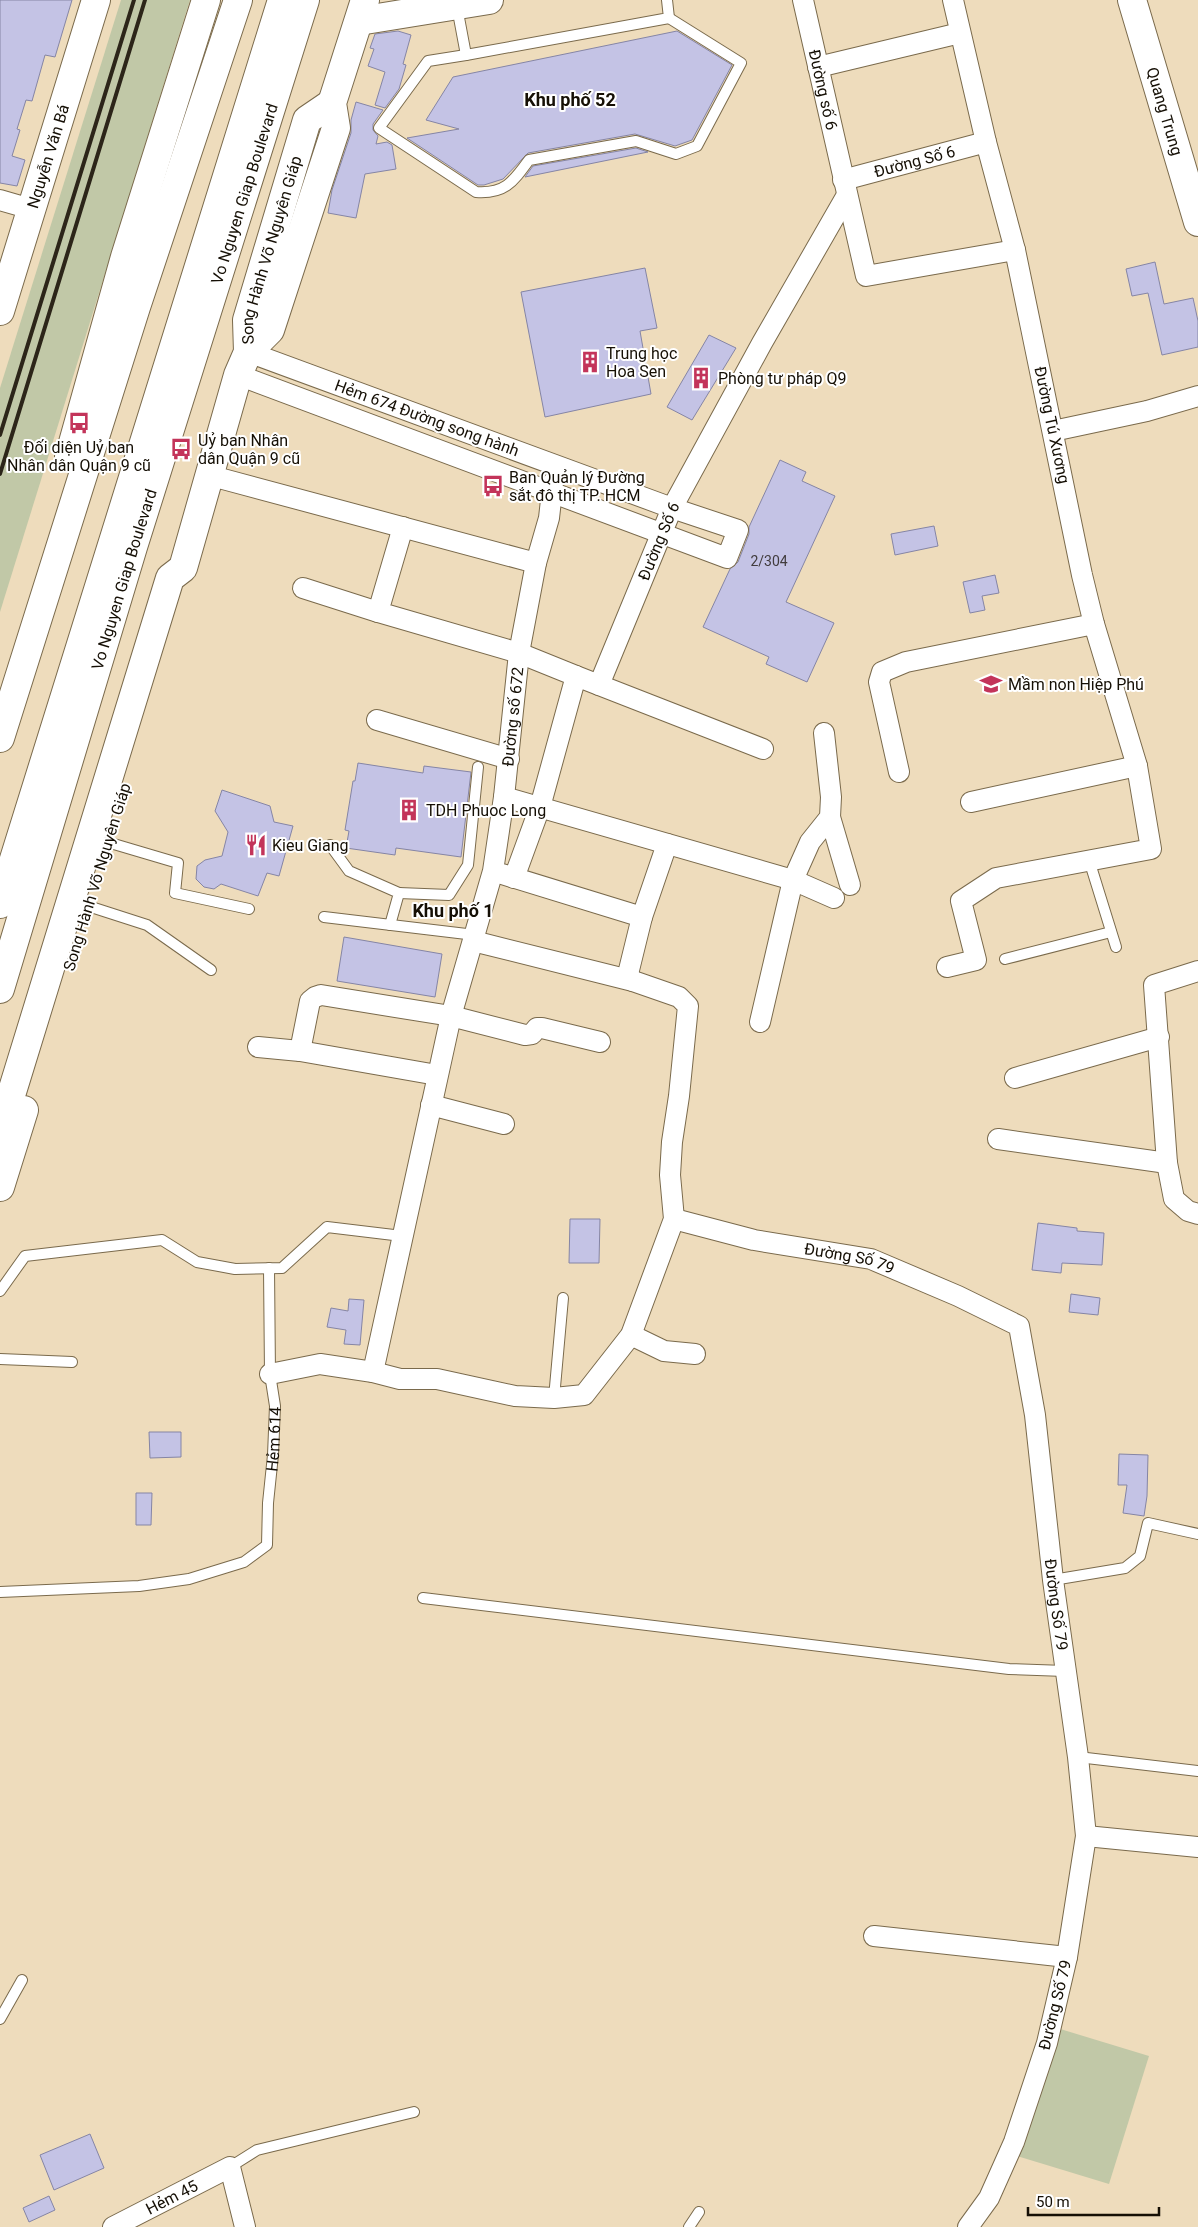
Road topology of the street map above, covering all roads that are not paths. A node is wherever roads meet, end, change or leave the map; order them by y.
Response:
1 (96, 0) edge
2 (206, 0) edge
3 (238, 0) edge
4 (282, 0) edge
5 (305, 0) edge
6 (489, 0) edge
7 (667, 0) edge
8 (803, 0) edge
9 (952, 0) edge
10 (1132, 0) edge
11 (457, 6) junction
12 (362, 10) edge
13 (669, 18) junction
14 (960, 33) junction
15 (466, 55) junction
16 (818, 67) junction
17 (986, 142) junction
18 (845, 188) junction
19 (0, 200) edge
20 (31, 210) junction
21 (1198, 222) edge
22 (1016, 250) junction
23 (125, 256) junction
24 (136, 307) junction
25 (0, 311) edge
26 (243, 363) junction
27 (1198, 396) edge
28 (103, 413) junction
29 (1053, 431) junction
30 (74, 442) junction
31 (555, 465) junction
32 (208, 475) junction
33 (551, 493) junction
34 (672, 508) junction
35 (403, 527) junction
36 (662, 532) junction
37 (536, 563) junction
38 (183, 568) junction
39 (303, 588) dead end
40 (378, 612) junction
41 (1094, 624) junction
42 (520, 652) junction
43 (576, 676) junction
44 (0, 678) edge
45 (599, 685) junction
46 (377, 720) dead end
47 (824, 733) dead end
48 (0, 738) edge
49 (763, 749) dead end
50 (509, 759) junction
51 (1137, 766) junction
52 (478, 767) dead end
53 (899, 772) dead end
54 (504, 797) junction
55 (970, 802) dead end
56 (540, 807) junction
57 (830, 818) junction
58 (107, 842) junction
59 (667, 844) junction
60 (330, 845) dead end
61 (1089, 860) junction
62 (492, 871) junction
63 (514, 878) junction
64 (793, 880) junction
65 (850, 885) dead end
66 (399, 893) junction
67 (834, 898) dead end
68 (0, 904) edge
69 (88, 906) junction
70 (249, 909) dead end
71 (324, 917) dead end
72 (642, 917) junction
73 (390, 925) junction
74 (1111, 932) junction
75 (474, 938) junction
76 (1116, 947) dead end
77 (1005, 959) dead end
78 (946, 967) dead end
79 (211, 970) dead end
80 (1198, 971) edge
81 (633, 981) junction
82 (0, 989) edge
83 (451, 1016) junction
84 (760, 1022) dead end
85 (1159, 1037) junction
86 (600, 1042) dead end
87 (258, 1047) dead end
88 (300, 1051) junction
89 (437, 1075) junction
90 (1015, 1078) dead end
91 (431, 1105) junction
92 (504, 1124) dead end
93 (0, 1131) edge
94 (998, 1139) dead end
95 (1167, 1163) junction
96 (0, 1187) edge
97 (1198, 1214) edge
98 (674, 1219) junction
99 (402, 1236) junction
100 (269, 1268) junction
101 (0, 1290) edge
102 (563, 1298) dead end
103 (631, 1335) junction
104 (695, 1354) dead end
105 (0, 1359) edge
106 (72, 1362) dead end
107 (373, 1372) junction
108 (270, 1374) junction
109 (554, 1398) junction
110 (1198, 1534) edge
111 (1053, 1580) junction
112 (0, 1592) edge
113 (423, 1598) dead end
114 (1065, 1671) junction
115 (1078, 1757) junction
116 (1198, 1771) edge
117 (1086, 1836) junction
118 (1198, 1847) edge
119 (874, 1936) dead end
120 (1067, 1957) junction
121 (22, 1980) dead end
122 (0, 2019) edge
123 (414, 2112) dead end
124 (230, 2168) junction
125 (699, 2212) dead end
126 (113, 2227) edge
127 (245, 2227) edge
128 (689, 2227) edge
129 (968, 2227) edge

1 - 20 main road, Nguyễn Văn Bá
2 - 23 main road
3 - 24 main road
4 - 68 main road, Vo Nguyen Giap Boulevard
5 - 82 main road, Vo Nguyen Giap Boulevard
6 - 11 main road
7 - 13 lane
8 - 16 street, Đường số 6
9 - 14 street, Đường Tú Xương
10 - 21 main road, Quang Trung
11 - 12 main road
11 - 15 lane
12 - 26 main road, Song Hành Võ Nguyên Giáp
13 - 15 lane
13 - 15 lane
14 - 16 street
14 - 17 street, Đường Tú Xương
16 - 18 street, Đường số 6
17 - 18 street, Đường Số 6
17 - 22 street, Đường Tú Xương
18 - 22 street, Đường số 6
18 - 34 street, Đường Số 6
19 - 20 street
20 - 25 main road, Nguyễn Văn Bá
22 - 29 street, Đường Tú Xương
23 - 24 main road
23 - 30 main road
24 - 28 main road
26 - 31 street, Hẻm 674 Đường song hành
26 - 32 main road, Song Hành Võ Nguyên Giáp
26 - 33 street, Hẻm 674 Đường song hành
27 - 29 street
28 - 30 main road
28 - 48 main road
29 - 41 street, Đường Tú Xương
30 - 44 main road
31 - 33 street, Đường số 672
31 - 34 street, Hẻm 674 Đường song hành
32 - 35 street
32 - 38 main road, Song Hành Võ Nguyên Giáp
33 - 36 street, Hẻm 674 Đường song hành
33 - 37 street, Đường số 672
34 - 36 street, Đường Số 6
34 - 36 street, Hẻm 674 Đường song hành
35 - 37 street
35 - 40 street
36 - 45 street, Đường Số 6
37 - 42 street, Đường số 672
38 - 58 main road, Song Hành Võ Nguyên Giáp
38 - 93 main road, Song Hành Võ Nguyên Giáp
39 - 40 street
40 - 42 street
41 - 51 street, Đường Tú Xương
41 - 53 street
42 - 43 street
42 - 50 street, Đường số 672
43 - 45 street
43 - 56 street
45 - 49 street
46 - 50 street
47 - 57 street
50 - 54 street, Đường số 672
51 - 55 street
51 - 61 street, Đường Tú Xương
52 - 66 lane
54 - 56 street
54 - 62 street, Đường số 672
56 - 59 street
56 - 63 street
57 - 64 street
57 - 65 street
58 - 69 main road, Song Hành Võ Nguyên Giáp
58 - 70 lane
59 - 64 street
59 - 72 street
60 - 66 lane
61 - 74 lane
61 - 78 street
62 - 63 street
62 - 75 street, Đường số 672
63 - 72 street
64 - 67 street
64 - 84 street
66 - 73 lane
69 - 79 lane
69 - 96 main road, Song Hành Võ Nguyên Giáp
71 - 73 lane
72 - 81 street
73 - 75 lane
74 - 76 lane
74 - 77 lane
75 - 81 street
75 - 83 street, Đường số 672
80 - 85 street
81 - 98 street
83 - 86 street
83 - 88 street
83 - 89 street, Đường số 672
85 - 90 street
85 - 95 street
87 - 88 street
88 - 89 street
89 - 91 street, Đường số 672
91 - 92 street
91 - 99 street, Đường số 672
94 - 95 street
95 - 97 street
98 - 103 street
98 - 111 street, Đường Số 79
99 - 100 lane
99 - 107 street, Đường số 672
100 - 101 lane
100 - 108 lane
102 - 109 lane
103 - 104 street
103 - 109 street
105 - 106 lane
107 - 108 street
107 - 109 street
108 - 112 lane, Hẻm 614
110 - 111 lane
111 - 114 street, Đường Số 79
113 - 114 lane
114 - 115 street, Đường Số 79
115 - 116 lane
115 - 117 street, Đường Số 79
117 - 118 street
117 - 120 street, Đường Số 79
119 - 120 street
120 - 129 street, Đường Số 79
121 - 122 lane
123 - 124 lane
124 - 126 street, Hẻm 45
124 - 127 street
125 - 128 lane

